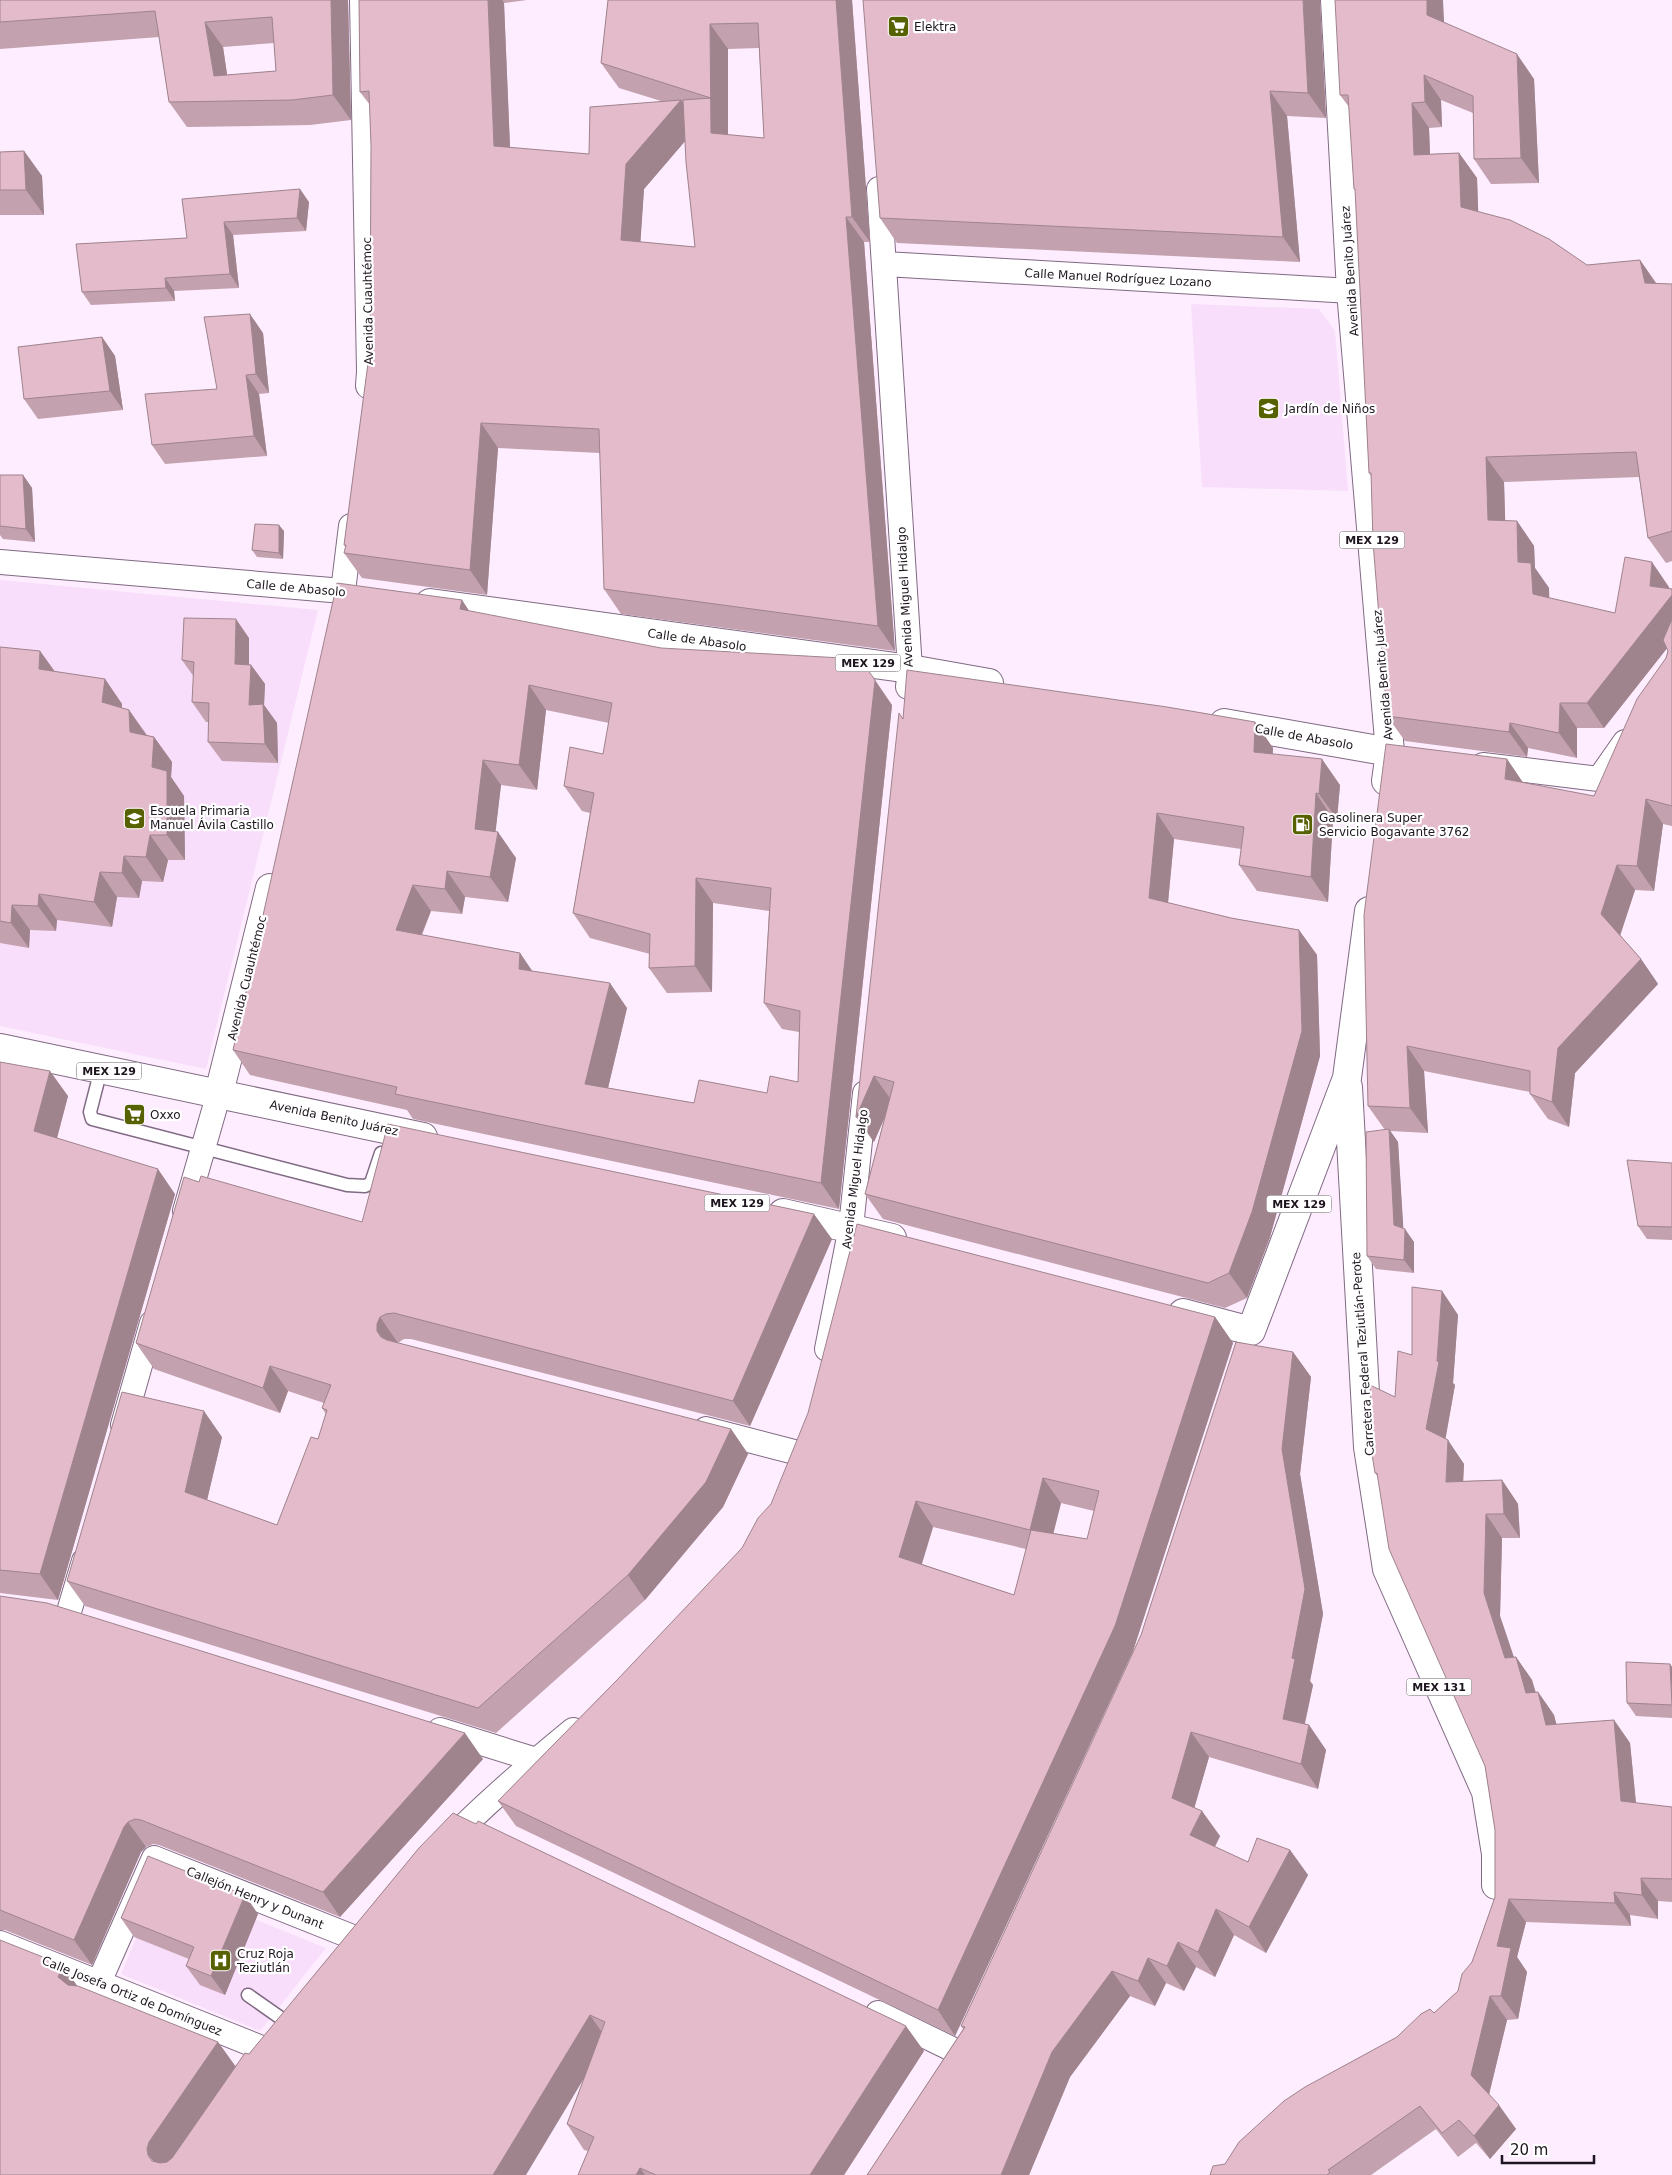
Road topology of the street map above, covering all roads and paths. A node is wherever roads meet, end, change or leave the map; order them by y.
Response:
1 (362, 0) edge
2 (1335, 0) edge
3 (877, 166) edge
4 (885, 264) junction
5 (1351, 291) junction
6 (365, 410) edge
7 (354, 505) edge
8 (0, 562) edge
9 (402, 599) edge
10 (910, 669) junction
11 (1018, 688) edge
12 (906, 708) edge
13 (1204, 720) edge
14 (1638, 723) edge
15 (1401, 754) junction
16 (1458, 762) edge
17 (1384, 801) edge
18 (276, 861) edge
19 (1372, 890) edge
20 (0, 1048) edge
21 (101, 1069) junction
22 (868, 1070) edge
23 (1347, 1078) junction
24 (219, 1093) junction
25 (389, 1130) junction
26 (447, 1142) edge
27 (202, 1149) junction
28 (755, 1207) edge
29 (851, 1227) junction
30 (178, 1235) edge
31 (918, 1244) edge
32 (159, 1301) edge
33 (1156, 1306) edge
34 (823, 1369) edge
35 (683, 1423) edge
36 (118, 1444) edge
37 (804, 1454) edge
38 (90, 1539) edge
39 (68, 1616) edge
40 (590, 1717) edge
41 (422, 1724) edge
42 (536, 1760) junction
43 (430, 1861) edge
44 (1496, 1911) edge
45 (353, 1941) edge
46 (0, 1943) edge
47 (0, 1961) edge
48 (101, 1992) junction
49 (248, 1995) dead end
50 (855, 2002) edge
51 (291, 2014) joint
52 (962, 2053) edge

1 - 6 street, Avenida Cuauhtémoc
2 - 5 main road, Avenida Benito Juárez / MEX 129
3 - 4 street, Avenida Miguel Hidalgo
4 - 5 street, Calle Manuel Rodríguez Lozano
4 - 10 street, Avenida Miguel Hidalgo
5 - 15 main road, Avenida Benito Juárez / MEX 129
7 - 8 street, Calle de Abasolo
9 - 10 main road, Calle de Abasolo / MEX 129
10 - 11 main road, Calle de Abasolo / MEX 129
10 - 12 street, Avenida Miguel Hidalgo
13 - 15 main road, Calle de Abasolo
14 - 16 street
15 - 17 main road, Avenida Benito Juárez / MEX 129
18 - 24 main road, Avenida Cuauhtémoc
19 - 23 main road, MEX 129
20 - 21 main road, Avenida Benito Juárez / MEX 129
21 - 24 main road, Avenida Benito Juárez / MEX 129
21 - 27 lane
22 - 29 street, Avenida Miguel Hidalgo
23 - 33 main road, MEX 129
23 - 44 main road, Carretera Federal Teziutlán-Perote / MEX 131
24 - 25 main road, Avenida Benito Juárez / MEX 129
24 - 27 street, Avenida Cuauhtémoc
25 - 26 main road, Avenida Benito Juárez / MEX 129
25 - 27 lane
27 - 30 street, Avenida Cuauhtémoc
28 - 29 main road, MEX 129
29 - 31 main road, MEX 129
29 - 34 street, Avenida Miguel Hidalgo
32 - 36 street
35 - 37 street
38 - 39 street
40 - 42 street
41 - 42 street
42 - 43 street
45 - 48 street, Callejón Henry y Dunant
46 - 48 street, Calle Josefa Ortiz de Domínguez
47 - 48 street, Calle Josefa Ortiz de Domínguez
48 - 51 street, Calle Josefa Ortiz de Domínguez
49 - 51 lane
50 - 52 street

